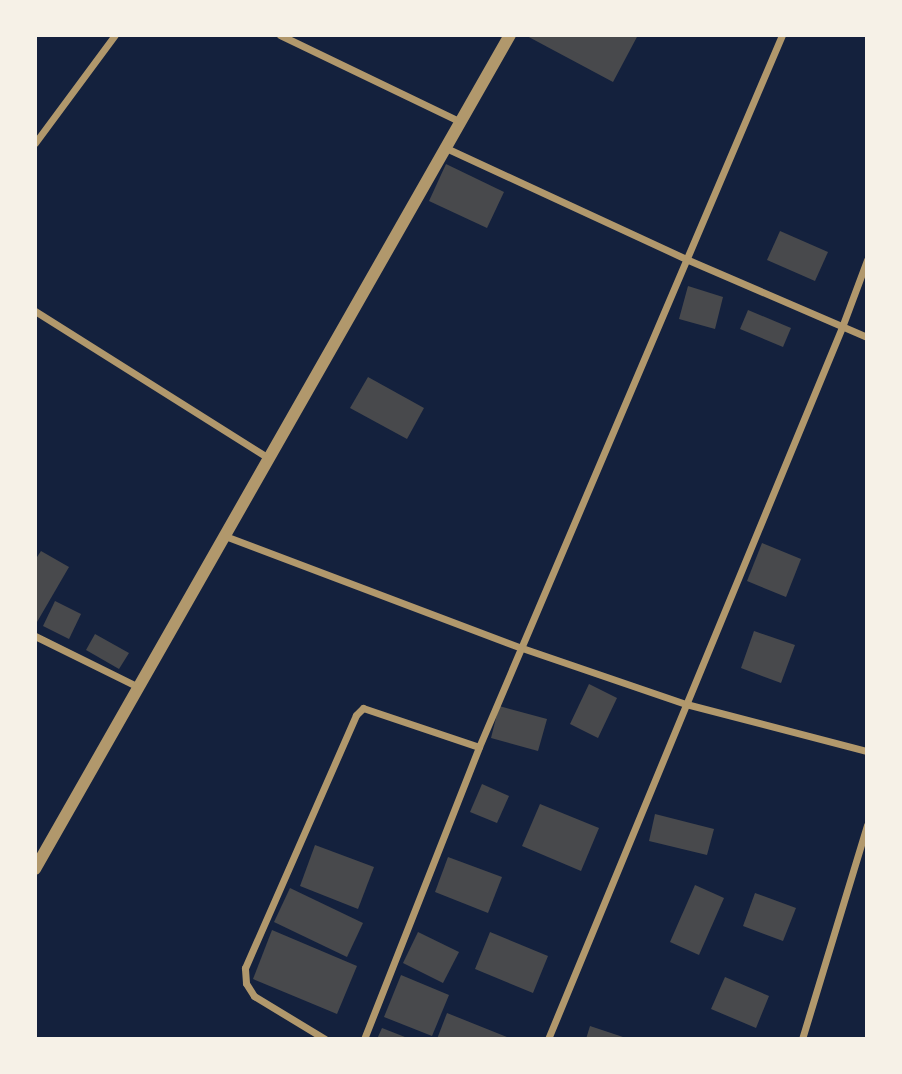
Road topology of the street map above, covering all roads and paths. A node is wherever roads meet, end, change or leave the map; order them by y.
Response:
1 (115, 35) edge
2 (280, 35) edge
3 (510, 35) edge
4 (782, 35) edge
5 (462, 122) junction
6 (35, 143) edge
7 (446, 148) junction
8 (685, 259) junction
9 (867, 260) edge
10 (35, 311) edge
11 (842, 327) junction
12 (867, 337) edge
13 (267, 457) junction
14 (225, 536) junction
15 (35, 636) edge
16 (522, 648) junction
17 (138, 687) junction
18 (686, 704) junction
19 (479, 747) junction
20 (867, 751) edge
21 (867, 825) edge
22 (35, 869) edge
23 (325, 1039) edge
24 (364, 1039) edge
25 (548, 1039) edge
26 (802, 1039) edge

1 - 6 street
2 - 5 street
3 - 5 street
4 - 8 street
5 - 7 street
7 - 8 street
7 - 13 street
8 - 11 street
8 - 16 street
9 - 11 street
10 - 13 street
11 - 12 street
11 - 18 street
13 - 14 street
14 - 16 street
14 - 17 street
15 - 17 street
16 - 18 street
16 - 19 street
17 - 22 street
18 - 20 street
18 - 25 street
19 - 23 street
19 - 24 street
21 - 26 street

